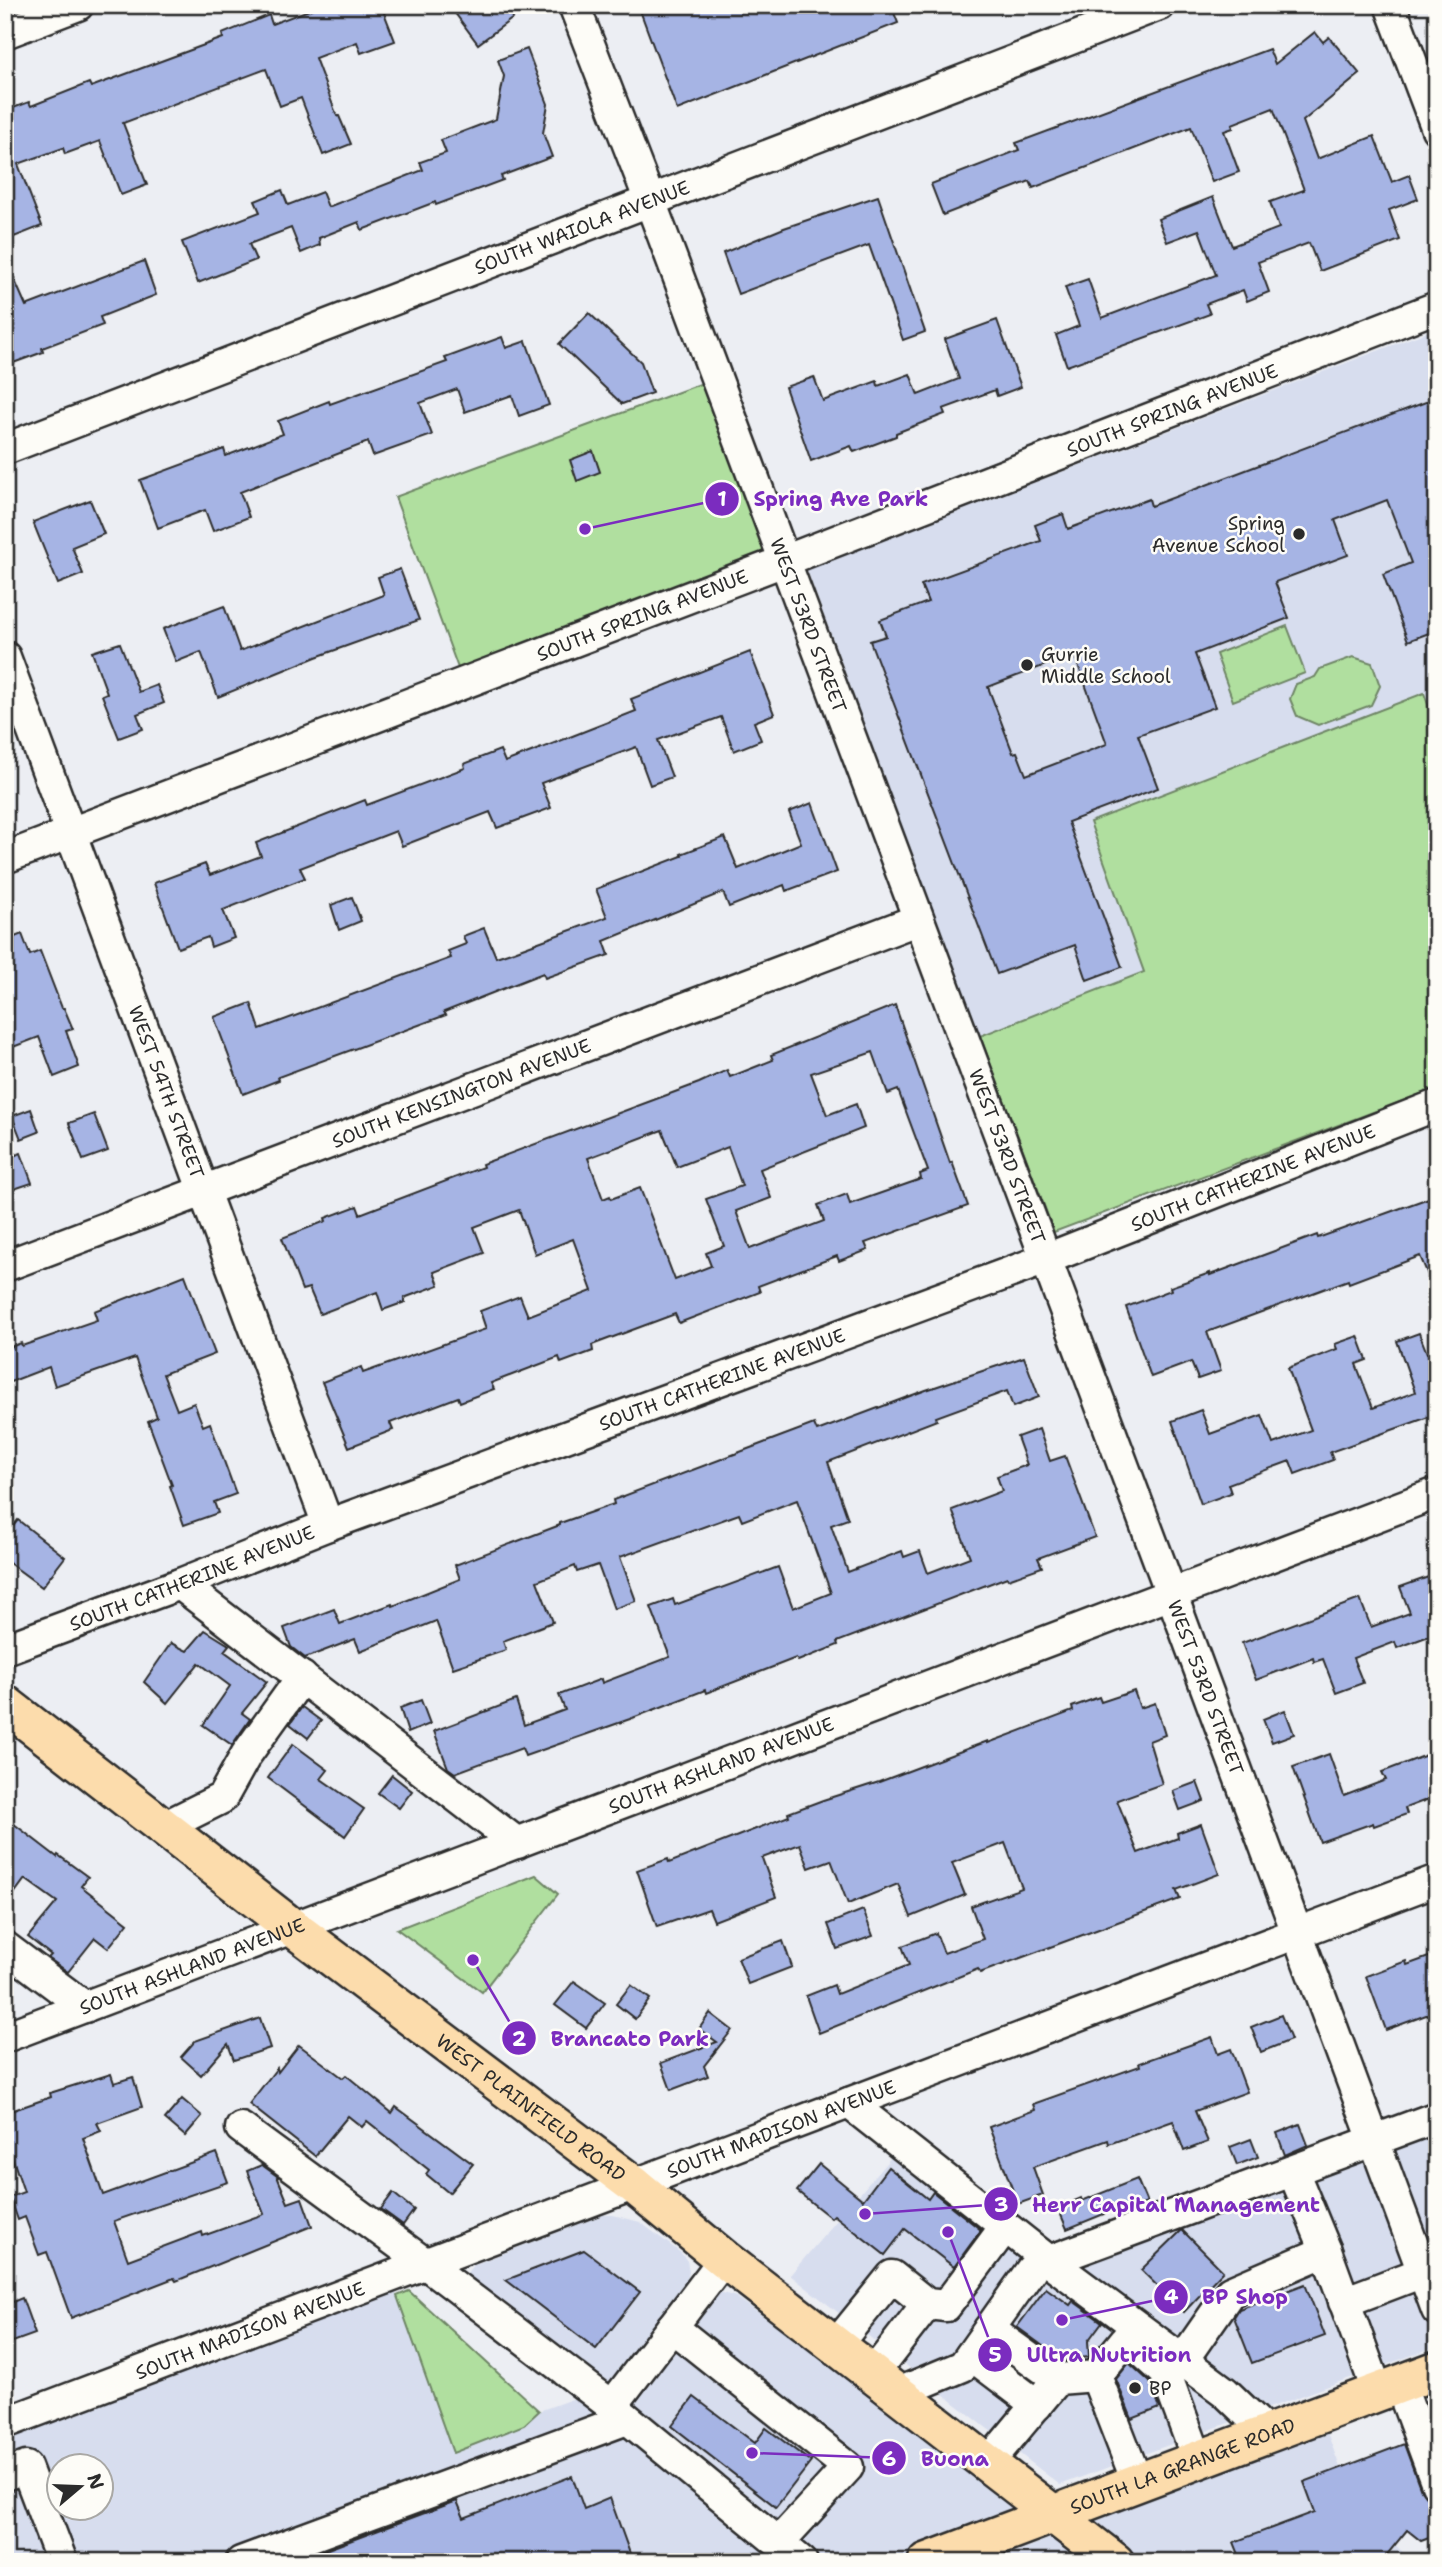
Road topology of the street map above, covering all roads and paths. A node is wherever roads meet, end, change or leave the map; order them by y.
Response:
1 (78, 5) edge
2 (574, 5) edge
3 (1159, 5) edge
4 (1390, 5) edge
5 (5, 33) edge
6 (1437, 129) edge
7 (650, 201) junction
8 (1437, 307) edge
9 (5, 449) edge
10 (784, 561) junction
11 (5, 657) edge
12 (70, 832) junction
13 (5, 858) edge
14 (917, 920) junction
15 (1437, 1105) edge
16 (205, 1189) junction
17 (1046, 1259) junction
18 (5, 1266) edge
19 (1437, 1493) edge
20 (328, 1525) junction
21 (180, 1584) junction
22 (1171, 1593) junction
23 (5, 1649) edge
24 (302, 1677) junction
25 (5, 1704) edge
26 (164, 1827) junction
27 (517, 1843) junction
28 (1437, 1880) edge
29 (293, 1928) junction
30 (1296, 1934) junction
31 (5, 1947) edge
32 (85, 2007) junction
33 (5, 2037) edge
34 (849, 2103) junction
35 (1437, 2117) edge
36 (241, 2128) dead end
37 (1374, 2141) junction
38 (1293, 2171) junction
39 (634, 2185) junction
40 (1006, 2227) junction
41 (1326, 2251) junction
42 (724, 2259) junction
43 (426, 2264) junction
44 (1040, 2265) junction
45 (1423, 2272) junction
46 (1344, 2302) junction
47 (927, 2304) junction
48 (1437, 2310) edge
49 (672, 2327) junction
50 (989, 2329) junction
51 (836, 2345) junction
52 (971, 2355) junction
53 (1182, 2361) junction
54 (1437, 2370) edge
55 (1096, 2376) junction
56 (1059, 2379) junction
57 (885, 2383) junction
58 (1389, 2388) junction
59 (1037, 2405) junction
60 (620, 2413) junction
61 (5, 2423) edge
62 (1269, 2434) junction
63 (1198, 2461) junction
64 (988, 2463) junction
65 (5, 2475) edge
66 (1139, 2484) junction
67 (1437, 2484) edge
68 (1053, 2514) junction
69 (289, 2554) edge
70 (788, 2555) edge
71 (62, 2562) edge
72 (241, 2562) edge
73 (927, 2562) edge
74 (1115, 2562) edge

1 - 5 street
2 - 7 street, WEST 53RD STREET
3 - 7 street, SOUTH WAIOLA AVENUE
4 - 6 street
7 - 9 street, SOUTH WAIOLA AVENUE
7 - 10 street, WEST 53RD STREET
8 - 10 street, SOUTH SPRING AVENUE
10 - 12 street, SOUTH SPRING AVENUE
10 - 14 street, WEST 53RD STREET
11 - 12 street, WEST 54TH STREET
12 - 13 street, SOUTH SPRING AVENUE
12 - 16 street, WEST 54TH STREET
14 - 16 street, SOUTH KENSINGTON AVENUE
14 - 17 street, WEST 53RD STREET
15 - 17 street, SOUTH CATHERINE AVENUE
16 - 18 street, SOUTH KENSINGTON AVENUE
16 - 20 street, WEST 54TH STREET
17 - 20 street, SOUTH CATHERINE AVENUE
17 - 22 street, WEST 53RD STREET
19 - 22 street, SOUTH ASHLAND AVENUE
20 - 21 street, SOUTH CATHERINE AVENUE
21 - 23 street, SOUTH CATHERINE AVENUE
21 - 24 street
22 - 27 street, SOUTH ASHLAND AVENUE
22 - 30 street, WEST 53RD STREET
24 - 26 street
24 - 27 street
25 - 26 main road, WEST PLAINFIELD ROAD
26 - 29 main road, WEST PLAINFIELD ROAD
27 - 29 street, SOUTH ASHLAND AVENUE
28 - 30 street, SOUTH MADISON AVENUE
29 - 32 street, SOUTH ASHLAND AVENUE
29 - 39 main road, WEST PLAINFIELD ROAD
30 - 34 street, SOUTH MADISON AVENUE
30 - 37 street, WEST 53RD STREET
31 - 32 street
32 - 33 street, SOUTH ASHLAND AVENUE
34 - 39 street, SOUTH MADISON AVENUE
34 - 40 street
35 - 37 street
36 - 43 street
37 - 38 street
37 - 45 street, WEST 53RD STREET
38 - 41 street
38 - 44 street
39 - 42 main road, WEST PLAINFIELD ROAD
39 - 43 street, SOUTH MADISON AVENUE
40 - 44 street
40 - 47 street
41 - 46 street
41 - 53 street
42 - 49 street
42 - 51 main road, WEST PLAINFIELD ROAD
43 - 60 street
43 - 61 street, SOUTH MADISON AVENUE
44 - 50 street
44 - 53 street
45 - 46 street
45 - 48 street, WEST 53RD STREET
46 - 58 street
47 - 51 street
47 - 57 street
49 - 60 street
49 - 70 street
50 - 52 street
50 - 56 street
51 - 57 main road, WEST PLAINFIELD ROAD
52 - 57 street
52 - 59 street
53 - 62 street
54 - 58 main road, SOUTH LA GRANGE ROAD
55 - 56 street
55 - 63 street
55 - 66 street
56 - 59 street
57 - 64 main road, WEST PLAINFIELD ROAD
58 - 62 main road, SOUTH LA GRANGE ROAD
58 - 67 street
59 - 64 street
60 - 69 street
60 - 70 street
62 - 63 main road, SOUTH LA GRANGE ROAD
63 - 66 main road, SOUTH LA GRANGE ROAD
64 - 68 main road, WEST PLAINFIELD ROAD
65 - 71 street
66 - 68 main road, SOUTH LA GRANGE ROAD
68 - 73 main road, SOUTH LA GRANGE ROAD
68 - 74 main road, WEST PLAINFIELD ROAD
69 - 72 street

